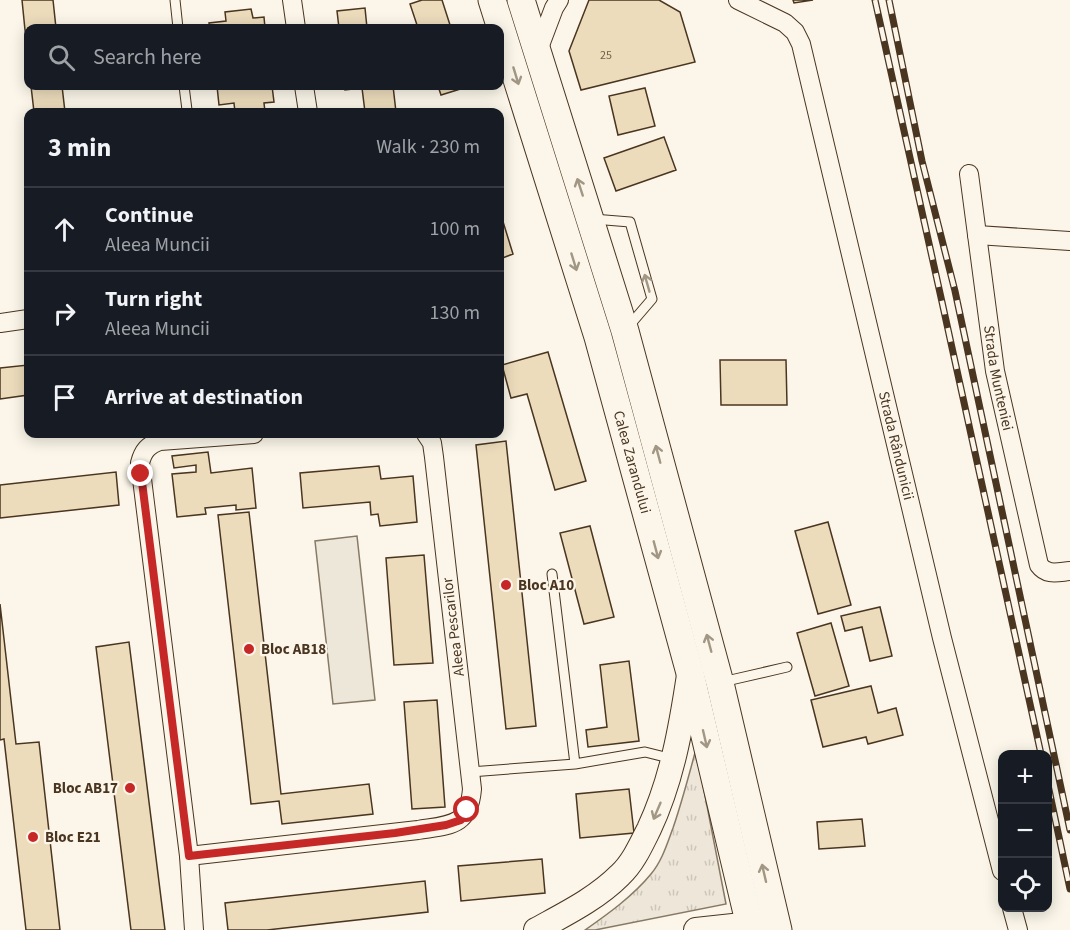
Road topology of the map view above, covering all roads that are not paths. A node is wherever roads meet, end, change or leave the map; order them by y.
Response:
1 (175, 0) edge
2 (292, 0) edge
3 (492, 0) edge
4 (520, 0) edge
5 (559, 0) edge
6 (738, 0) edge
7 (178, 24) edge
8 (295, 24) edge
9 (500, 24) edge
10 (504, 38) edge
11 (537, 53) junction
12 (184, 90) edge
13 (305, 90) edge
14 (187, 108) edge
15 (307, 108) edge
16 (969, 174) dead end
17 (590, 218) junction
18 (977, 235) junction
19 (1070, 241) edge
20 (24, 320) edge
21 (0, 323) edge
22 (625, 331) junction
23 (200, 438) edge
24 (429, 438) edge
25 (1070, 571) edge
26 (552, 574) dead end
27 (787, 667) dead end
28 (690, 673) junction
29 (720, 683) junction
30 (674, 759) junction
31 (575, 764) junction
32 (470, 772) junction
33 (189, 856) junction
34 (999, 858) edge
35 (1013, 912) edge
36 (777, 925) edge
37 (750, 927) edge
38 (194, 930) edge
39 (536, 930) edge
40 (696, 930) edge
41 (1018, 930) edge

1 - 7 lane
2 - 8 street
3 -> 9 main road, Calea Zarandului
4 - 11 main road, Calea Zarandului
5 - 11 street
6 - 34 street, Strada Rândunicii
10 -> 28 main road, Calea Zarandului
17 -> 11 main road, Calea Zarandului
12 - 14 lane
13 - 15 street
16 - 18 street, Strada Munteniei
17 - 22 main road, Calea Zarandului
22 -> 17 lane
18 - 19 street
18 - 25 street, Strada Munteniei
20 - 21 street
29 -> 22 main road, Calea Zarandului
23 - 33 street
24 - 32 street, Aleea Pescarilor
26 - 31 lane
27 - 29 lane
28 - 30 street
28 -> 37 main road, Calea Zarandului
36 -> 29 main road, Calea Zarandului
30 - 31 lane
30 -> 39 street
31 - 32 lane
32 - 33 street, Aleea Pescarilor
33 - 38 street
35 - 41 street
36 - 37 street
37 - 40 street

